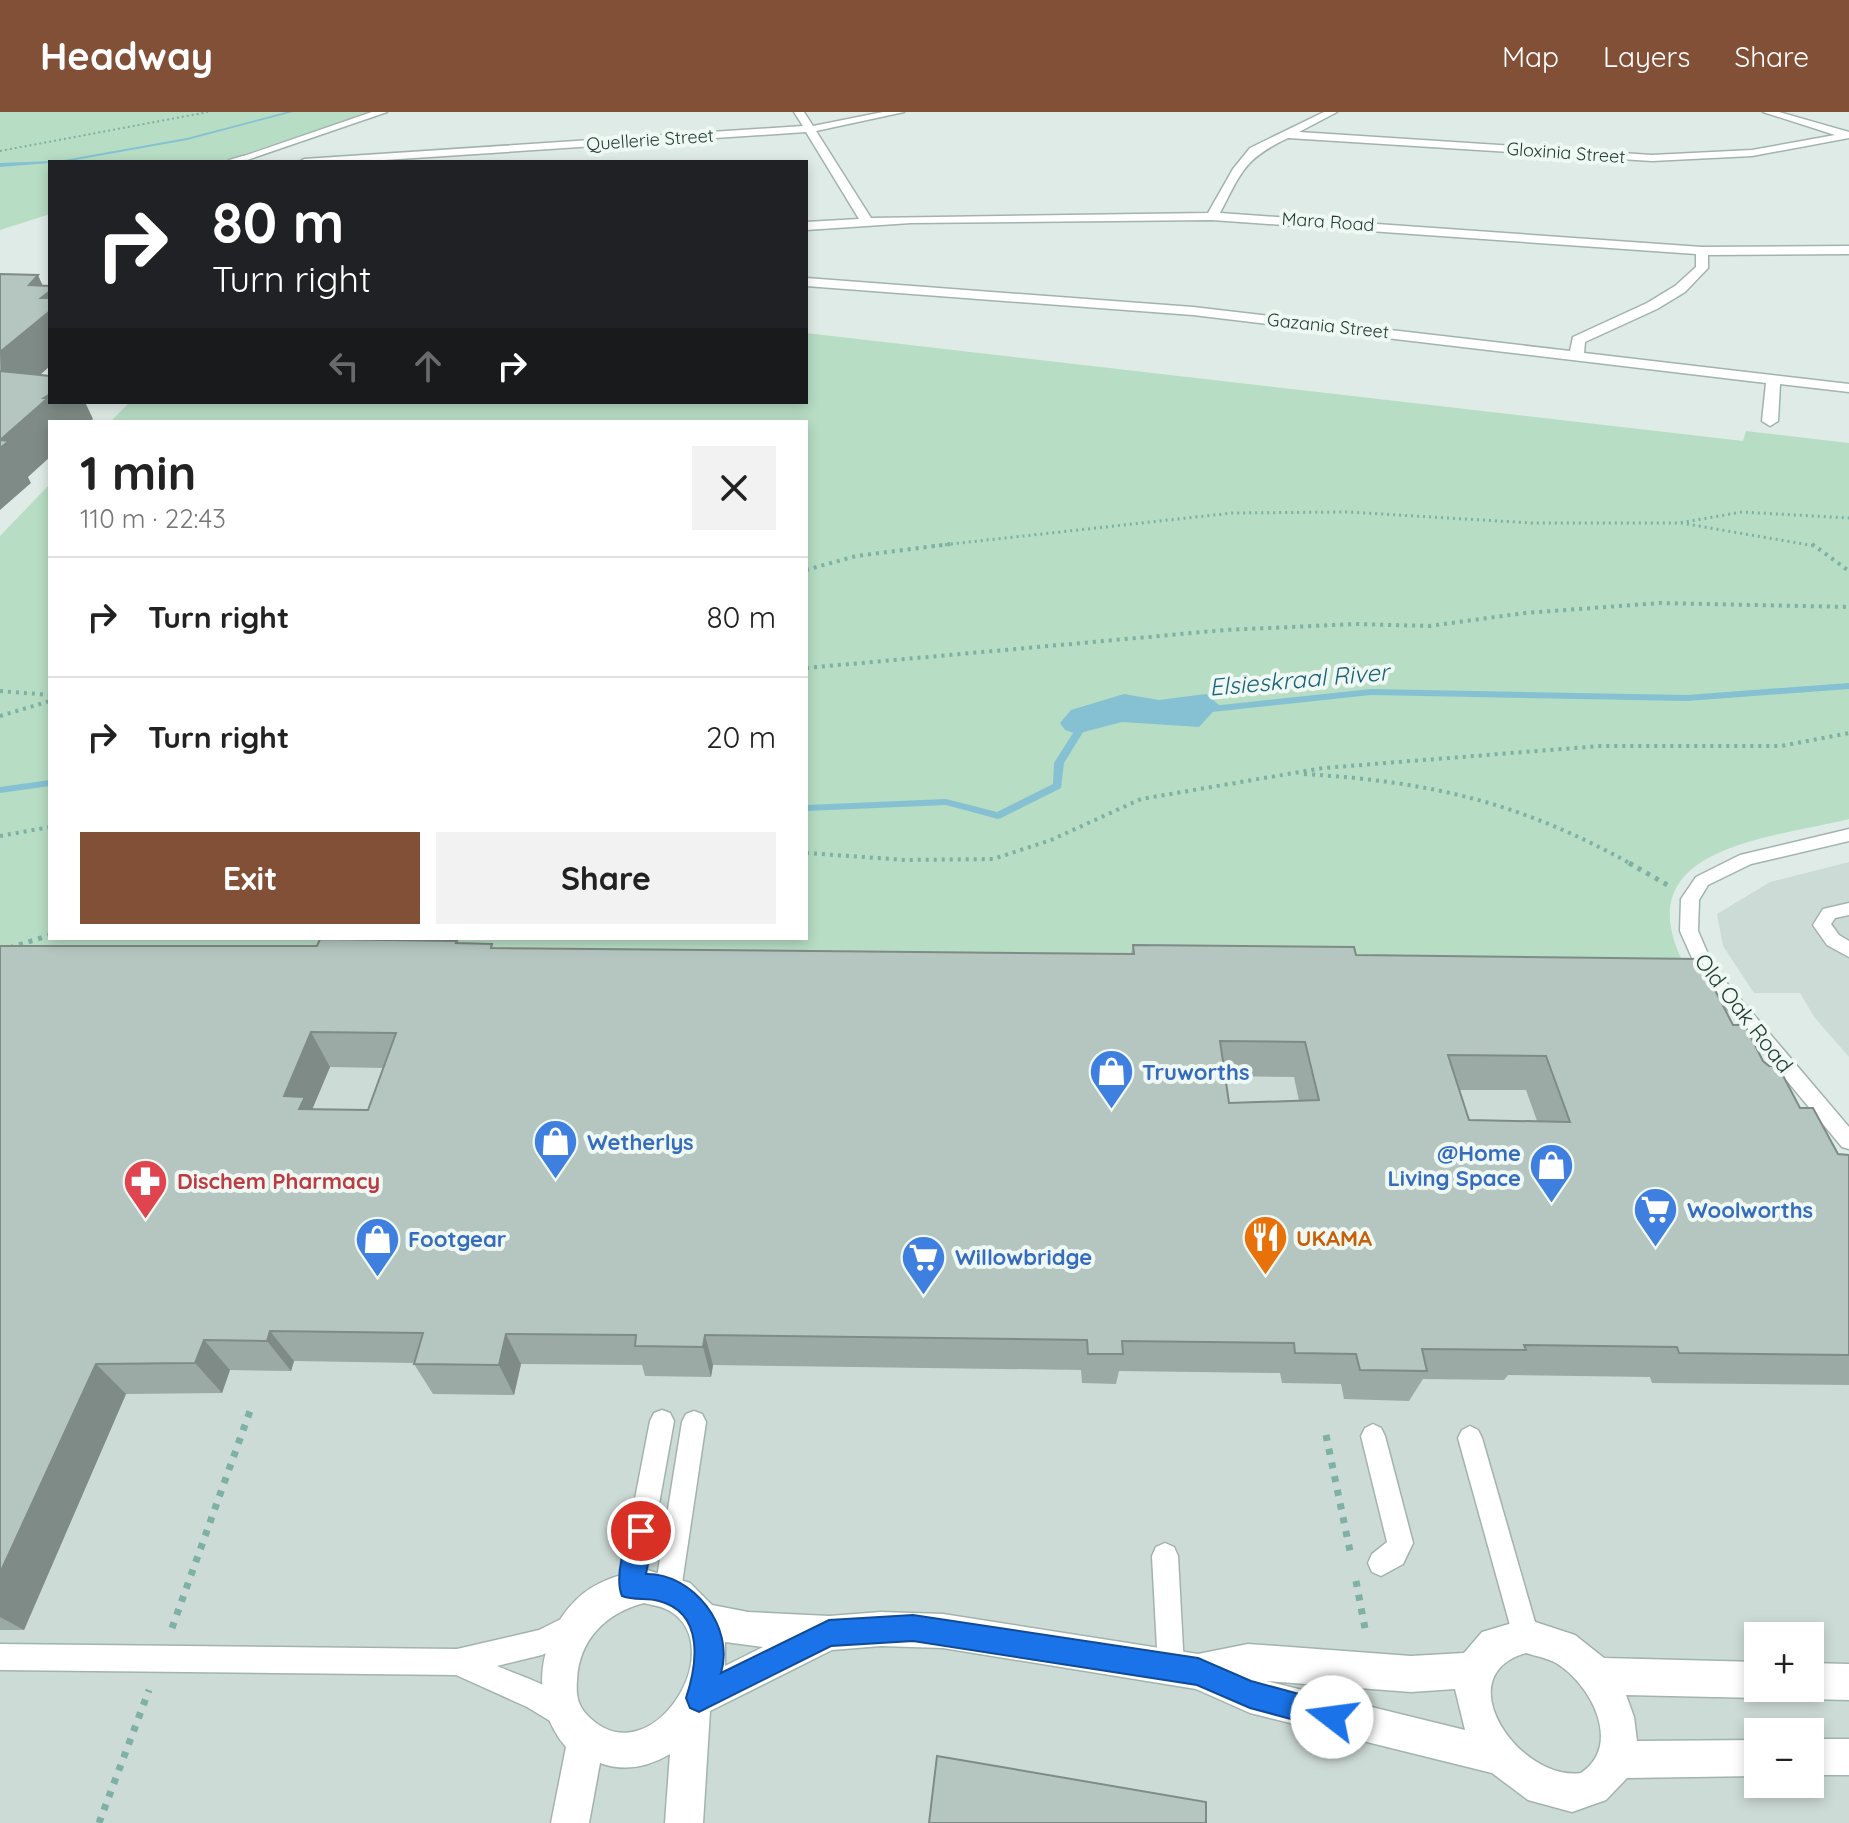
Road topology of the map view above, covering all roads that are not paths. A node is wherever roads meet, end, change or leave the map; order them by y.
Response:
1 (382, 112) edge
2 (799, 112) edge
3 (899, 112) edge
4 (1332, 112) edge
5 (1768, 112) edge
6 (812, 129) junction
7 (1282, 134) junction
8 (1848, 134) edge
9 (246, 160) edge
10 (335, 160) edge
11 (1212, 216) junction
12 (866, 220) junction
13 (808, 226) edge
14 (1849, 250) edge
15 (1702, 251) junction
16 (808, 282) edge
17 (1577, 356) junction
18 (1773, 381) junction
19 (1849, 388) edge
20 (1770, 421) dead end
21 (1849, 835) edge
22 (1849, 909) edge
23 (1849, 950) edge
24 (1849, 1141) edge
25 (662, 1421) dead end
26 (694, 1422) dead end
27 (1373, 1436) dead end
28 (1470, 1438) dead end
29 (1165, 1556) dead end
30 (1381, 1563) dead end
31 (631, 1587) junction
32 (668, 1590) junction
33 (702, 1621) junction
34 (575, 1625) junction
35 (829, 1633) junction
36 (1526, 1636) junction
37 (0, 1657) edge
38 (457, 1662) junction
39 (1185, 1669) junction
40 (1476, 1670) junction
41 (1596, 1676) junction
42 (1744, 1680) edge
43 (1824, 1681) edge
44 (1849, 1682) edge
45 (695, 1705) junction
46 (576, 1727) junction
47 (1497, 1756) junction
48 (1824, 1757) edge
49 (1849, 1757) edge
50 (1744, 1758) edge
51 (1616, 1760) junction
52 (570, 1823) edge
53 (684, 1823) edge

1 - 9 street
2 - 6 street
3 - 6 street, Quellerie Street
4 - 7 street
5 - 8 street
6 - 10 street, Quellerie Street
6 - 12 street
7 - 8 street, Gloxinia Street
7 - 11 street
11 - 12 street, Mara Road
11 - 15 street, Mara Road
12 - 13 street, Mara Road
14 - 15 street, Mara Road
15 - 17 street
16 - 17 street, Gazania Street
17 - 18 street, Gazania Street
18 - 19 street, Gazania Street
18 - 20 street
21 - 24 lane, Old Oak Road
22 - 23 lane
25 - 31 lane
26 - 32 lane
27 - 30 lane
28 - 36 lane
29 - 39 lane
31 - 32 street
31 - 34 street
32 - 33 street
33 - 35 street
33 - 45 street
34 - 38 lane
34 - 46 street
35 - 39 street
35 - 45 street
36 - 40 street
36 - 41 street
37 - 38 lane
38 - 46 lane
39 - 40 street
39 - 47 street
40 - 47 street
41 - 42 street
41 - 51 street
43 - 44 street
45 - 46 street
45 - 53 street
46 - 52 street
47 - 51 street
48 - 49 street
50 - 51 street

